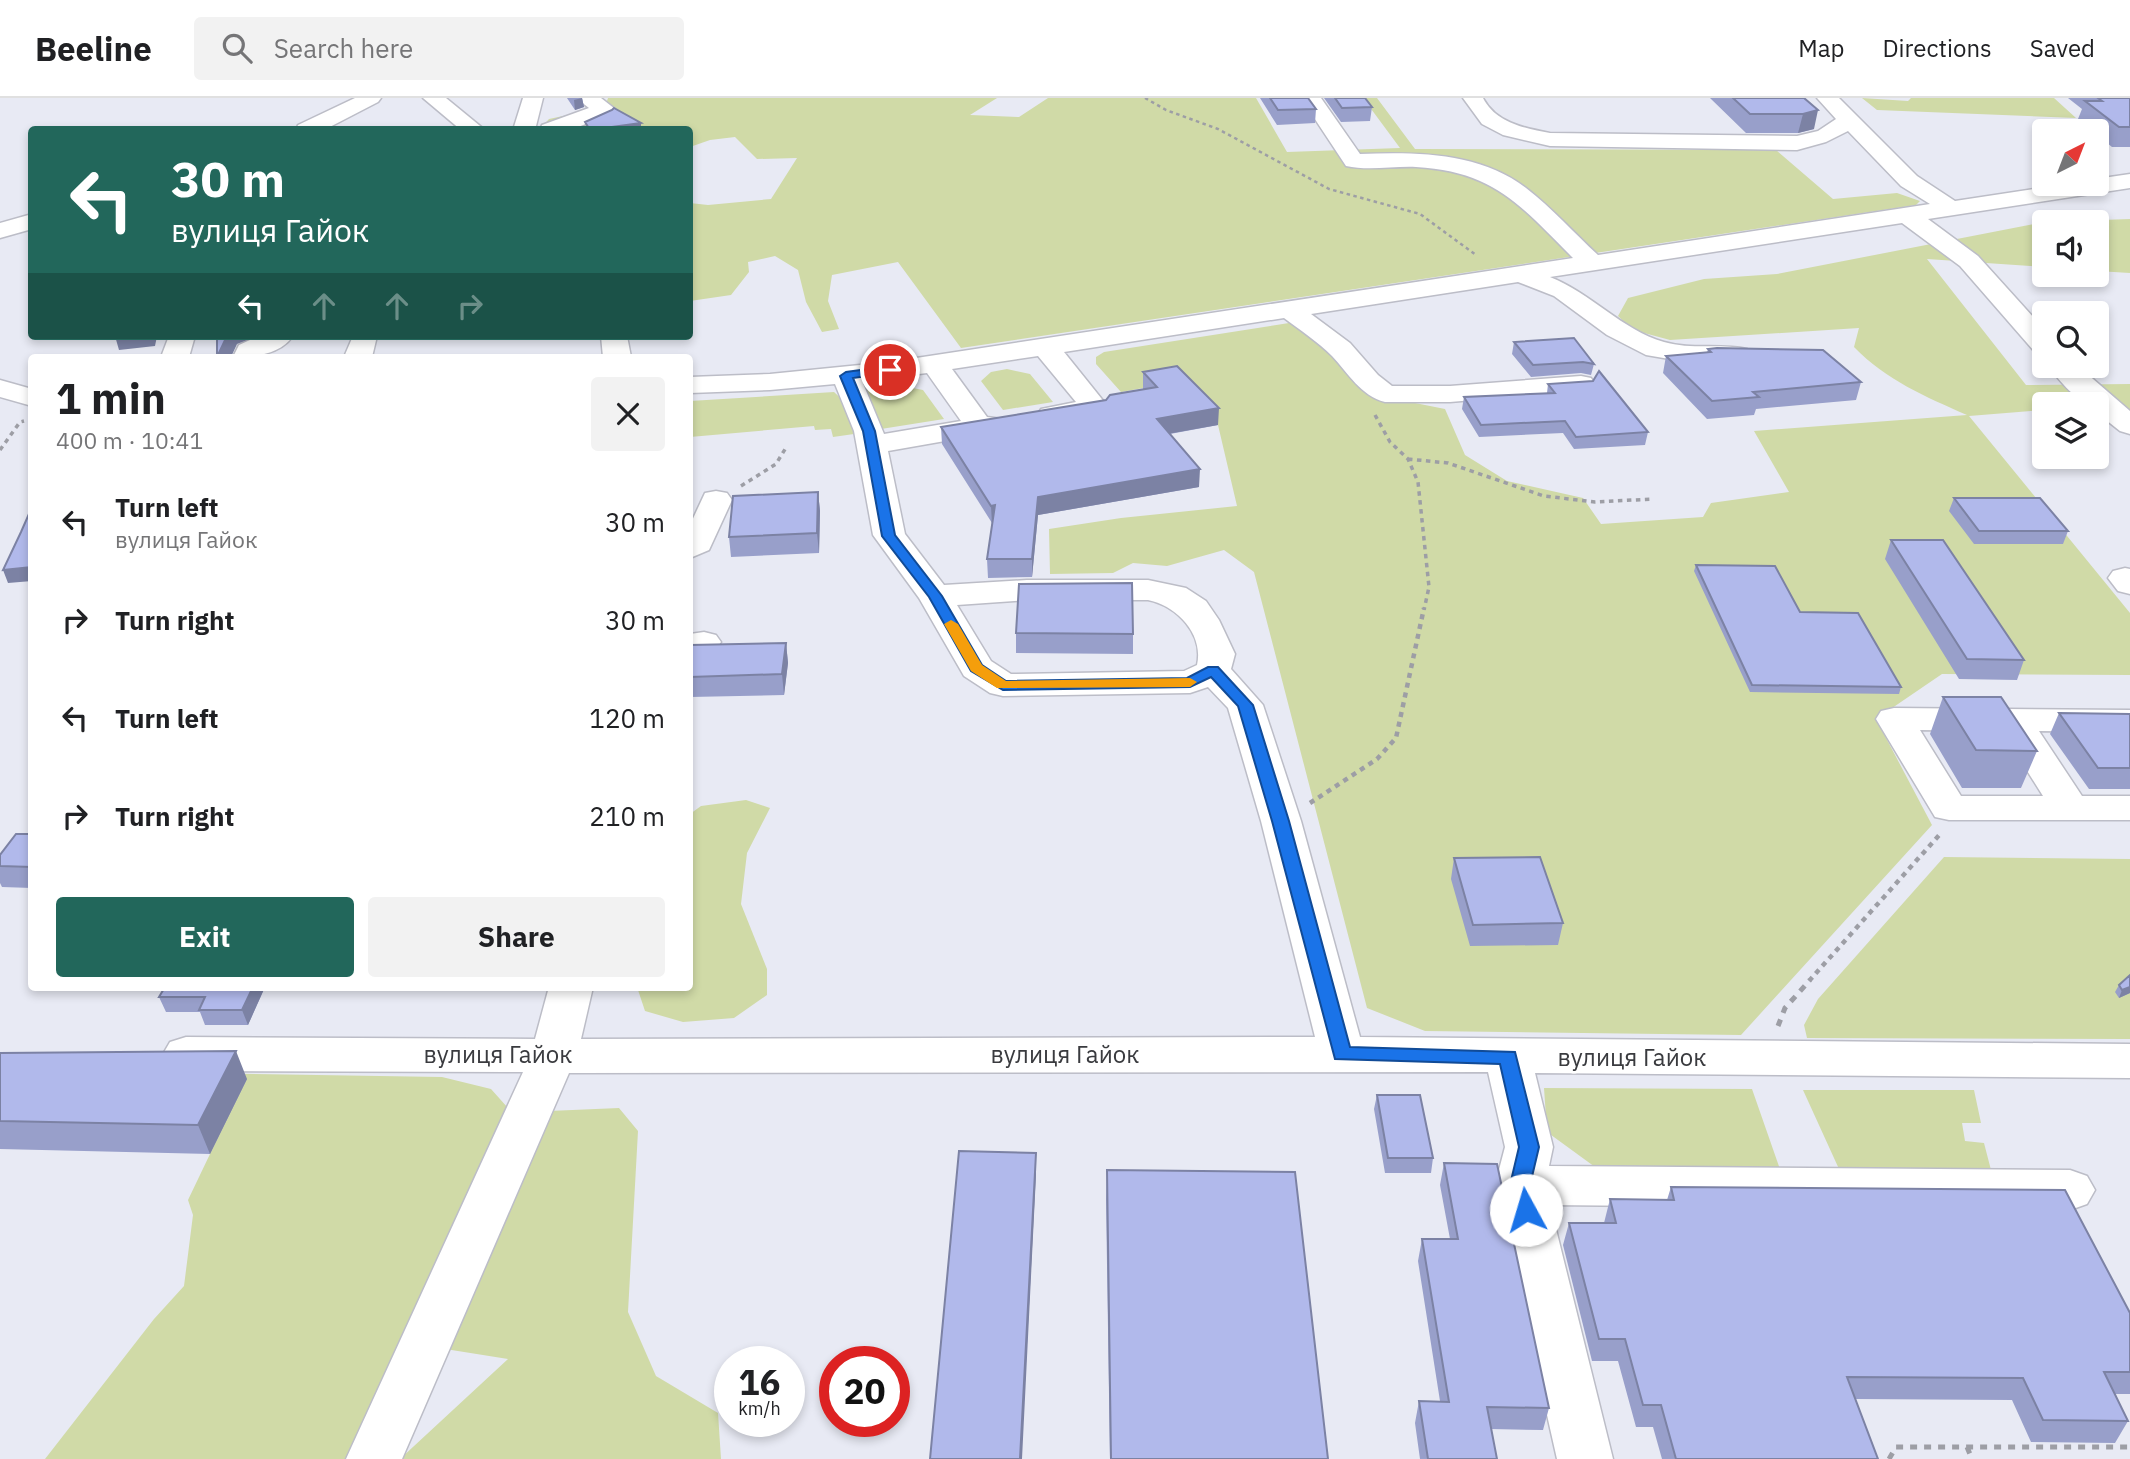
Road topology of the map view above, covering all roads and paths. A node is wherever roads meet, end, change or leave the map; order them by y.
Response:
1 (371, 98) edge
2 (433, 98) edge
3 (586, 98) edge
4 (1145, 98) edge
5 (1311, 98) edge
6 (1473, 98) edge
7 (1828, 98) edge
8 (533, 99) edge
9 (1849, 119) junction
10 (314, 126) edge
11 (470, 126) edge
12 (525, 126) edge
13 (560, 126) edge
14 (1797, 143) junction
15 (1894, 166) junction
16 (2130, 181) edge
17 (1951, 208) junction
18 (1907, 215) junction
19 (28, 222) edge
20 (0, 232) edge
21 (1475, 255) dead end
22 (1591, 262) junction
23 (1518, 273) junction
24 (1287, 308) junction
25 (2032, 332) edge
26 (271, 340) edge
27 (1045, 345) junction
28 (248, 354) edge
29 (1759, 355) edge
30 (934, 363) junction
31 (846, 376) junction
32 (2074, 378) edge
33 (1581, 384) edge
34 (693, 385) edge
35 (0, 388) edge
36 (1385, 394) junction
37 (28, 397) edge
38 (28, 420) edge
39 (2130, 425) edge
40 (979, 427) junction
41 (872, 444) junction
42 (787, 446) dead end
43 (0, 450) edge
44 (1408, 459) junction
45 (1653, 499) dead end
46 (716, 500) joint
47 (693, 546) edge
48 (935, 596) junction
49 (1213, 670) junction
50 (2130, 697) edge
51 (1983, 698) edge
52 (2012, 720) junction
53 (2130, 721) edge
54 (1949, 807) junction
55 (2071, 808) junction
56 (2130, 808) edge
57 (1281, 821) junction
58 (570, 991) edge
59 (152, 1054) edge
60 (1342, 1054) junction
61 (554, 1055) junction
62 (1508, 1057) junction
63 (1790, 1059) junction
64 (2130, 1062) edge
65 (1520, 1185) junction
66 (2070, 1190) dead end
67 (1967, 1447) junction
68 (2130, 1447) edge
69 (374, 1459) edge
70 (1585, 1459) edge
71 (1889, 1459) edge
72 (1972, 1459) edge

1 - 10 street
2 - 11 street
3 - 13 street
4 - 21 path
5 - 22 street
6 - 14 street
7 - 9 street
8 - 12 street
9 - 14 street
9 - 15 street
14 - 15 street
15 - 17 street
16 - 17 street
17 - 18 street
18 - 22 street
18 - 25 street
19 - 20 street
22 - 23 street
23 - 24 street
23 - 29 street
24 - 27 street
24 - 36 street
26 - 28 street
27 - 30 street
27 - 40 street
30 - 31 street
30 - 40 street
31 - 34 street
31 - 41 street
32 - 39 street
33 - 36 street
35 - 37 street
36 - 44 path
38 - 43 path
40 - 41 street
41 - 48 street
42 - 46 path
44 - 45 path
44 - 57 path
46 - 47 street
48 - 49 street
48 - 49 street
49 - 57 street
50 - 51 street
52 - 53 street
52 - 54 street
52 - 55 street
54 - 55 street
54 - 63 path
55 - 56 street
57 - 60 street
58 - 61 street
59 - 61 street, вулиця Гайок
60 - 61 street, вулиця Гайок
60 - 62 street, вулиця Гайок
61 - 69 street
62 - 63 street, вулиця Гайок
62 - 65 street
63 - 64 street, вулиця Гайок
65 - 66 street
65 - 70 street
67 - 68 path
67 - 71 path
67 - 72 path

